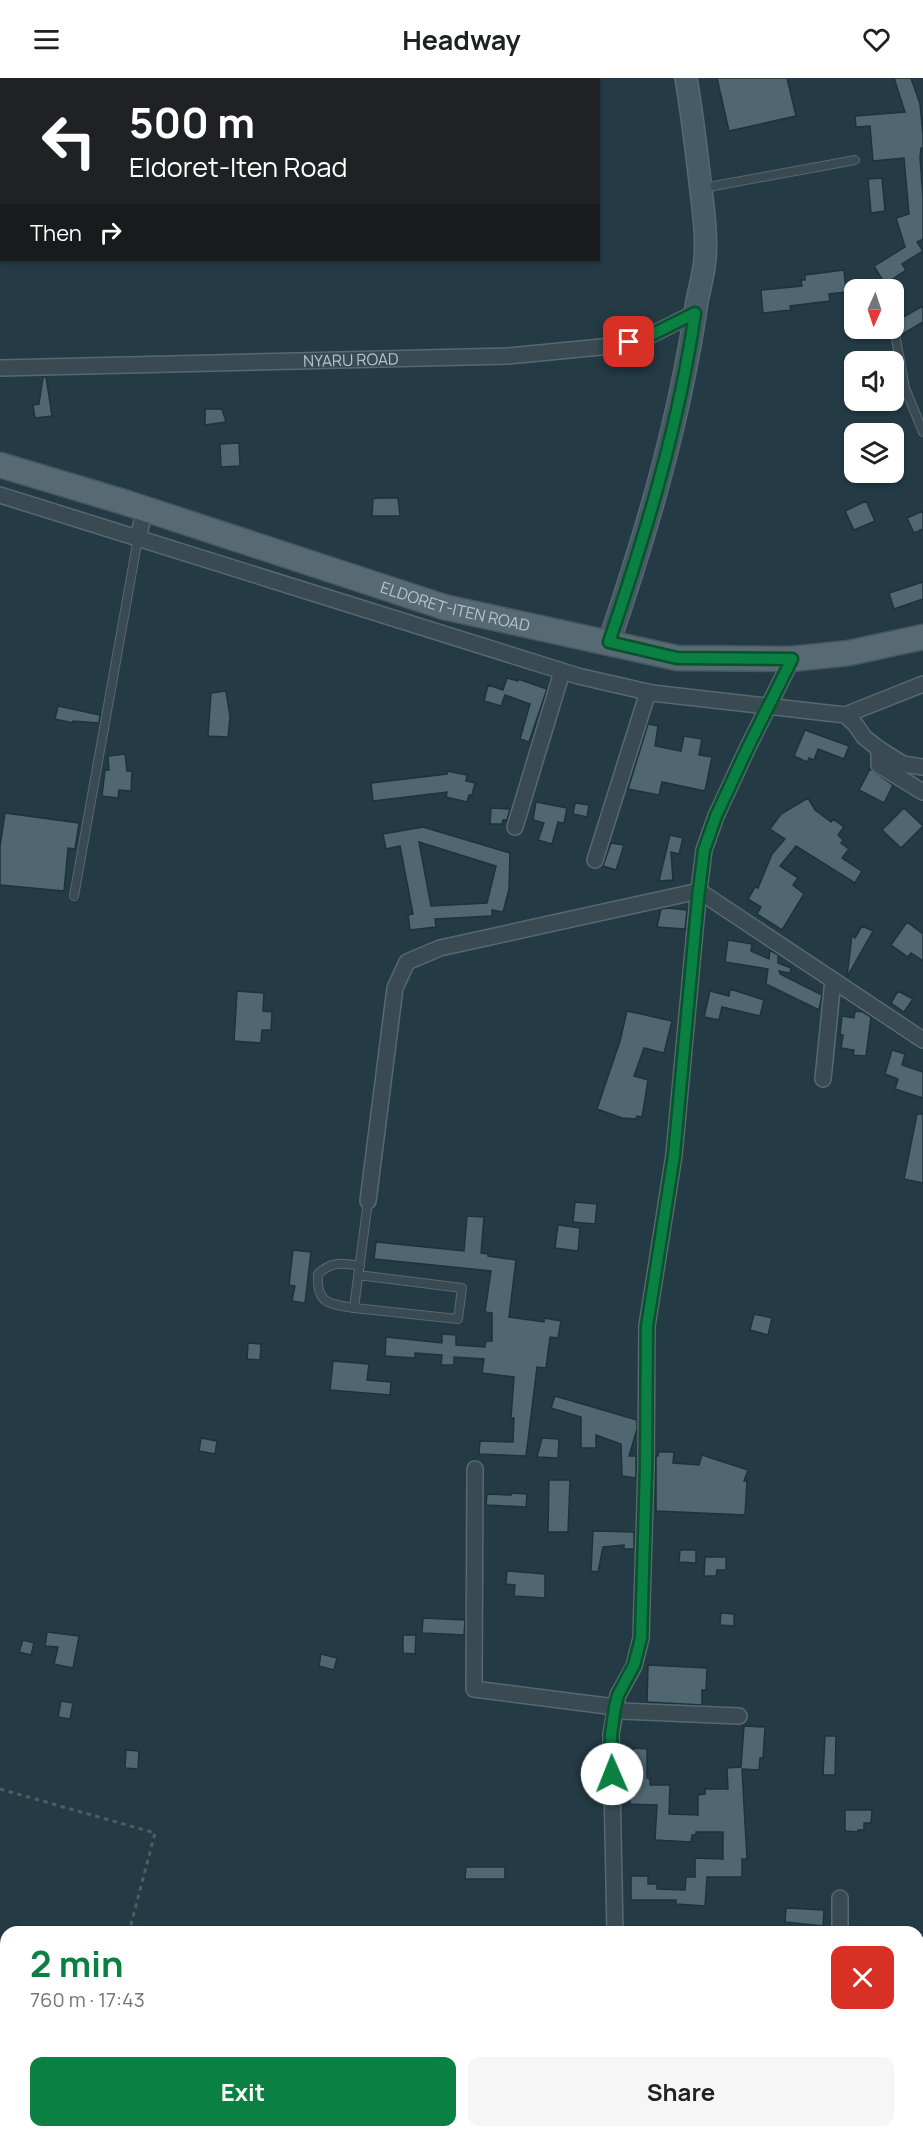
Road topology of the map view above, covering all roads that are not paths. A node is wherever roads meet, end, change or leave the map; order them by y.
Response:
1 (686, 78) edge
2 (855, 160) dead end
3 (701, 188) junction
4 (696, 303) junction
5 (896, 339) edge
6 (0, 368) edge
7 (923, 432) edge
8 (0, 465) edge
9 (0, 495) edge
10 (145, 509) junction
11 (138, 538) junction
12 (923, 637) edge
13 (609, 642) junction
14 (792, 659) junction
15 (562, 672) junction
16 (923, 684) edge
17 (648, 692) junction
18 (770, 705) junction
19 (845, 716) junction
20 (879, 749) junction
21 (923, 768) edge
22 (923, 792) edge
23 (515, 827) dead end
24 (595, 860) dead end
25 (699, 891) junction
26 (74, 896) dead end
27 (833, 980) junction
28 (923, 1040) edge
29 (823, 1079) dead end
30 (368, 1201) joint
31 (359, 1271) junction
32 (354, 1308) junction
33 (475, 1469) dead end
34 (615, 1707) junction
35 (739, 1716) dead end
36 (840, 1898) dead end
37 (615, 1926) edge
38 (840, 1926) edge

1 - 3 main road
2 - 3 lane
3 - 4 main road
4 - 6 street, NYARU ROAD
4 - 13 main road
5 - 7 lane
8 - 10 main road, ELDORET-ITEN ROAD
9 - 11 street
10 - 11 street
10 - 13 main road, ELDORET-ITEN ROAD
11 - 15 street
11 - 26 lane
12 - 14 main road, ELDORET-ITEN ROAD
13 - 14 main road, ELDORET-ITEN ROAD
14 - 18 street
15 - 17 street
15 - 23 street
16 - 19 street
17 - 18 street
17 - 24 street
18 - 19 street
18 - 25 street
19 - 20 street
20 - 21 street
20 - 22 street
25 - 27 street
25 - 30 street
25 - 34 street
27 - 28 street
27 - 29 street
30 - 31 lane
31 - 32 lane
31 - 32 lane
31 - 32 lane
33 - 34 street
34 - 35 street
34 - 37 street
36 - 38 street

